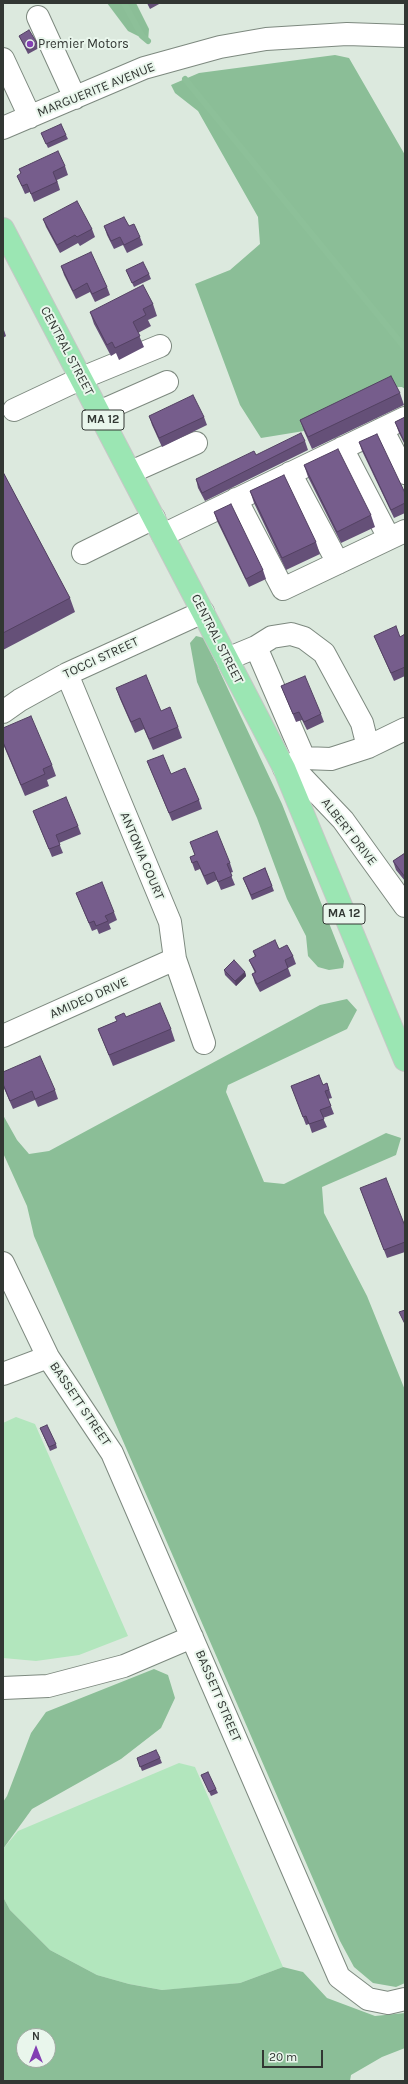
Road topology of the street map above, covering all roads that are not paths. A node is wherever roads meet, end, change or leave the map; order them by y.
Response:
1 (38, 16) dead end
2 (405, 36) edge
3 (3, 59) edge
4 (75, 98) junction
5 (30, 117) junction
6 (3, 128) edge
7 (3, 229) edge
8 (160, 346) dead end
9 (82, 378) junction
10 (167, 382) dead end
11 (14, 410) dead end
12 (99, 412) junction
13 (405, 418) edge
14 (382, 429) junction
15 (196, 443) dead end
16 (342, 448) junction
17 (131, 472) junction
18 (405, 473) edge
19 (290, 474) junction
20 (236, 499) junction
21 (158, 526) junction
22 (397, 534) edge
23 (83, 552) dead end
24 (338, 563) junction
25 (202, 612) junction
26 (256, 648) junction
27 (227, 659) junction
28 (67, 674) junction
29 (3, 712) edge
30 (405, 729) edge
31 (368, 746) junction
32 (304, 758) junction
33 (284, 768) junction
34 (405, 906) edge
35 (175, 959) junction
36 (3, 1036) edge
37 (204, 1043) dead end
38 (405, 1060) edge
39 (3, 1263) edge
40 (48, 1357) junction
41 (3, 1374) edge
42 (192, 1637) junction
43 (3, 1688) edge
44 (405, 1999) edge

1 - 4 street
2 - 4 street, MARGUERITE AVENUE
3 - 5 street
4 - 5 street, MARGUERITE AVENUE
5 - 6 street, MARGUERITE AVENUE
7 - 9 main road, CENTRAL STREET / MA 12
8 - 9 street
9 - 11 street
9 - 12 main road, CENTRAL STREET / MA 12
10 - 12 street
12 - 17 main road, CENTRAL STREET / MA 12
13 - 14 street
14 - 16 street
14 - 18 street
15 - 17 street
16 - 19 street
16 - 22 street
17 - 21 main road, CENTRAL STREET / MA 12
19 - 20 street
19 - 24 street
20 - 21 street
20 - 24 street
21 - 23 street
21 - 25 main road, CENTRAL STREET / MA 12
22 - 24 street
25 - 27 main road, CENTRAL STREET / MA 12
25 - 28 street, TOCCI STREET
26 - 27 street
26 - 31 street
26 - 32 street
27 - 33 main road, CENTRAL STREET / MA 12
28 - 29 street, TOCCI STREET
28 - 35 street, ANTONIA COURT
30 - 31 street
31 - 32 street
32 - 33 street
33 - 34 street, ALBERT DRIVE
33 - 38 main road, CENTRAL STREET / MA 12
35 - 36 street, AMIDEO DRIVE
35 - 37 street, ANTONIA COURT
39 - 40 street, BASSETT STREET
40 - 41 street
40 - 42 street, BASSETT STREET
42 - 43 street
42 - 44 street, BASSETT STREET

